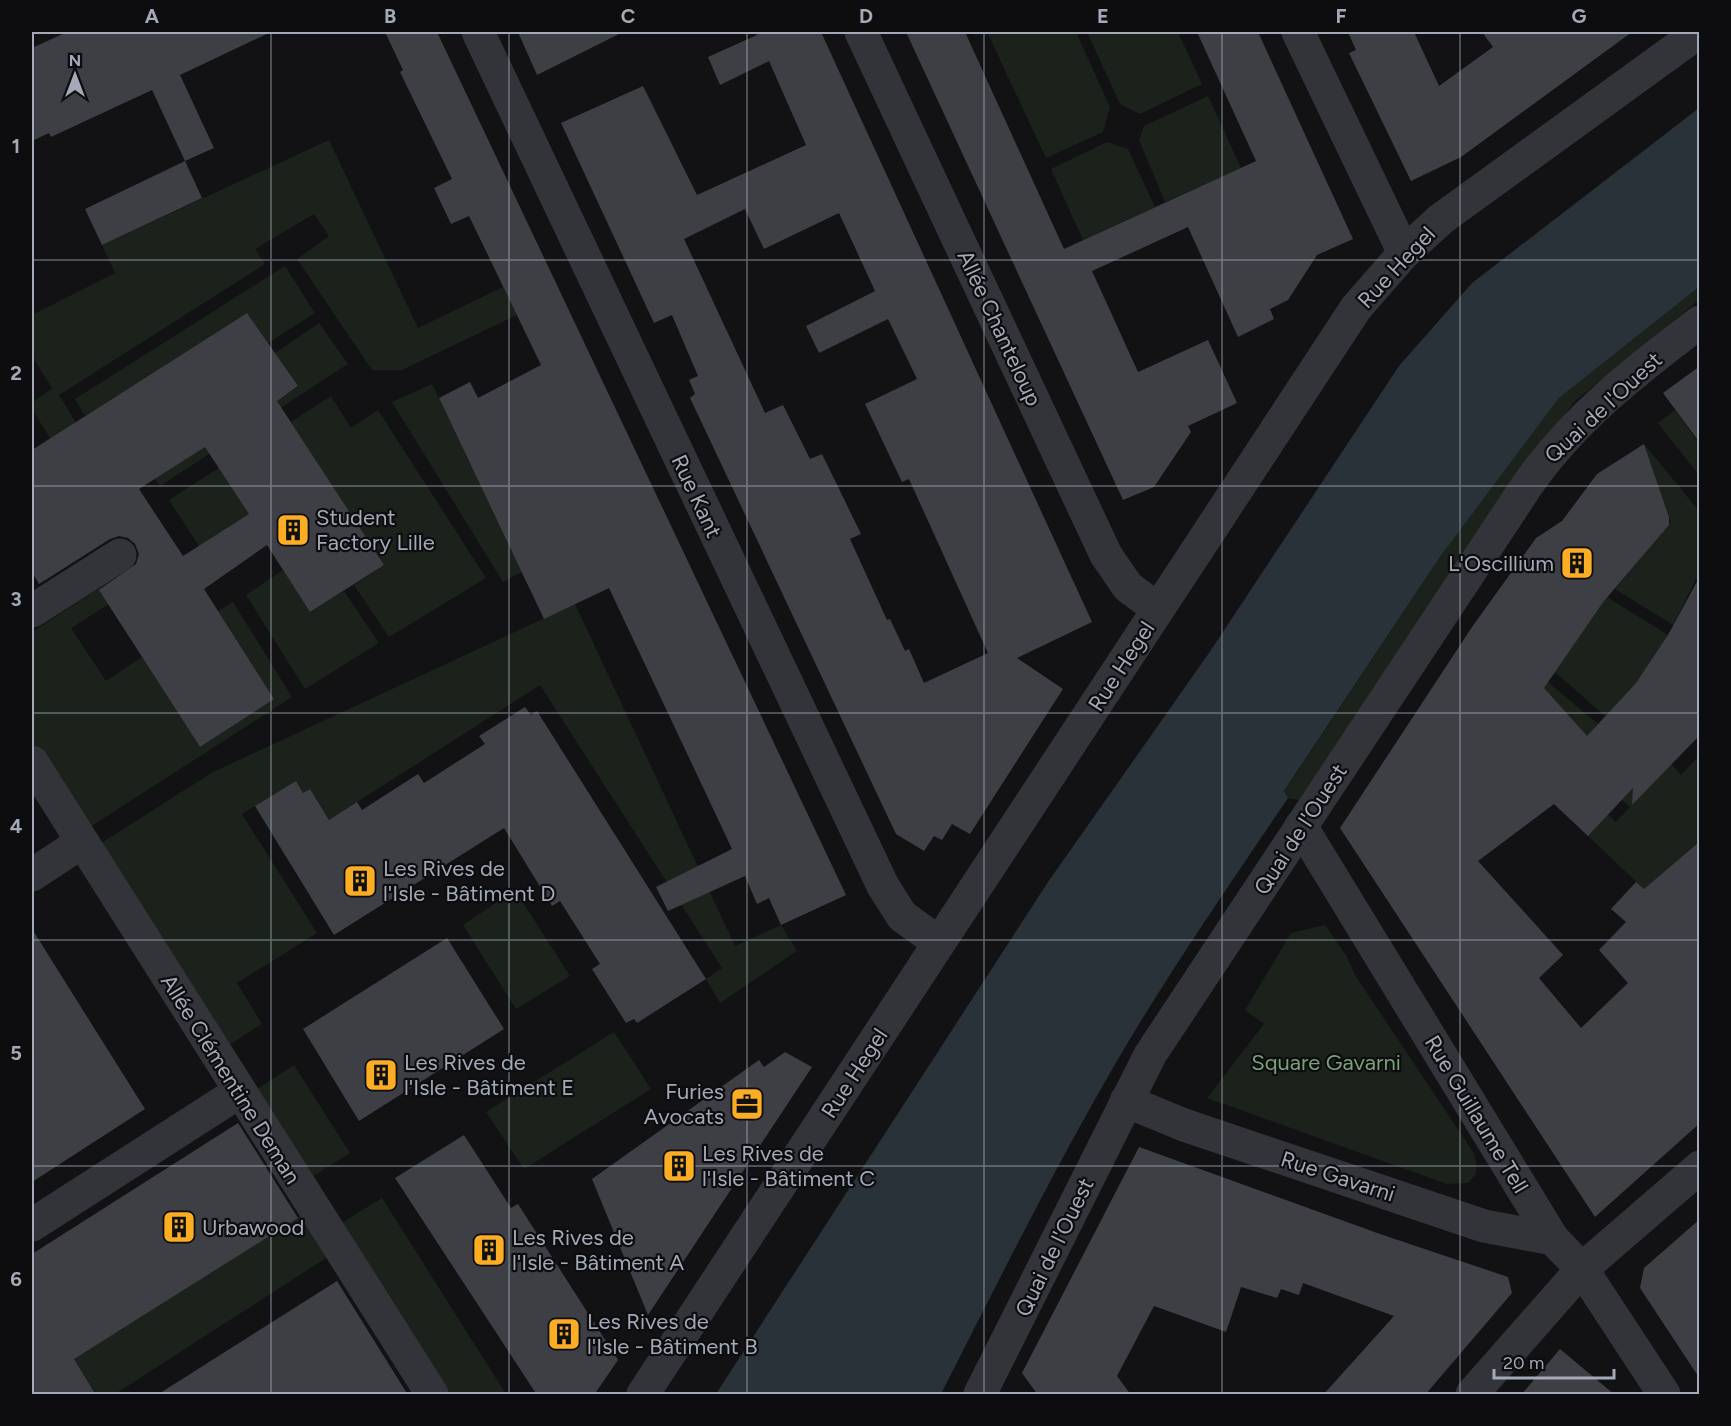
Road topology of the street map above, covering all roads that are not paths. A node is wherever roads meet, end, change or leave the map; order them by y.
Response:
1 (478, 32) edge
2 (861, 32) edge
3 (1298, 32) edge
4 (1699, 32) edge
5 (1404, 253) junction
6 (1700, 322) edge
7 (120, 555) dead end
8 (1158, 609) junction
9 (32, 611) edge
10 (32, 762) edge
11 (1301, 826) junction
12 (82, 842) junction
13 (32, 875) edge
14 (938, 942) junction
15 (239, 1092) junction
16 (1126, 1101) junction
17 (1700, 1167) edge
18 (32, 1225) edge
19 (1553, 1239) junction
20 (1582, 1269) junction
21 (985, 1393) edge
22 (432, 1395) edge
23 (643, 1395) edge
24 (1472, 1395) edge
25 (1664, 1395) edge

1 - 14 street, Rue Kant
2 - 8 street, Allée Chanteloup
3 - 5 street
4 - 5 street, Rue Hegel
5 - 8 street, Rue Hegel
6 - 11 street, Quai de l'Ouest
7 - 9 street
8 - 14 street, Rue Hegel
10 - 12 street, Allée Clémentine Deman
11 - 16 street, Quai de l'Ouest
11 - 19 street, Rue Guillaume Tell
12 - 13 street
12 - 15 street, Allée Clémentine Deman
14 - 23 street, Rue Hegel
15 - 18 street
15 - 22 street, Allée Clémentine Deman
16 - 19 street, Rue Gavarni
16 - 21 street, Quai de l'Ouest
17 - 20 street
19 - 20 street, Rue Guillaume Tell
20 - 24 street
20 - 25 street, Rue Guillaume Tell

